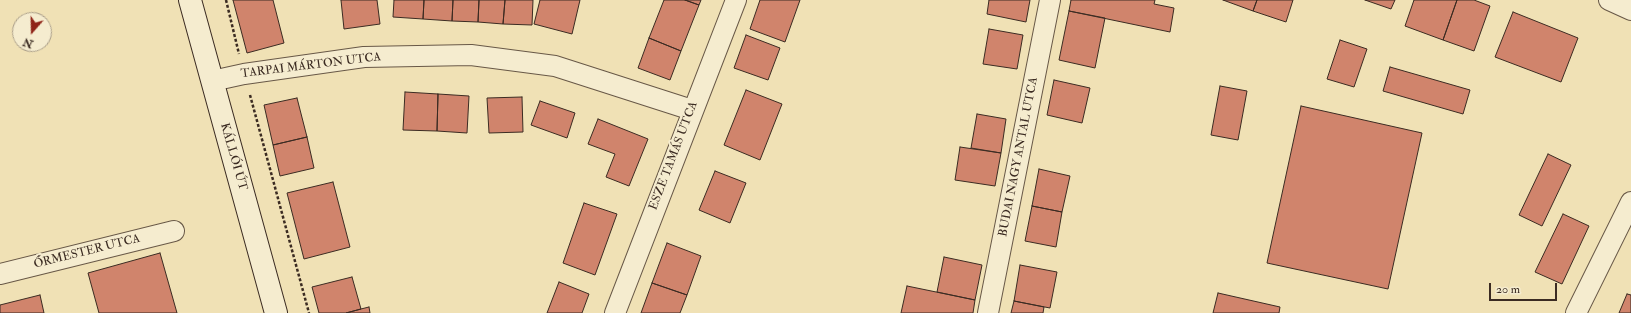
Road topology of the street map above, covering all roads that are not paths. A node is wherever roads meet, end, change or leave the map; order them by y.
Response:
1 (190, 0) edge
2 (736, 0) edge
3 (1050, 0) edge
4 (1609, 0) edge
5 (1631, 10) edge
6 (212, 81) junction
7 (692, 110) junction
8 (1631, 202) edge
9 (174, 231) dead end
10 (0, 274) edge
11 (276, 313) edge
12 (614, 313) edge
13 (988, 313) edge
14 (1576, 313) edge

1 - 6 main road, KÁLLÓI ÚT
2 - 7 street, ESZE TAMÁS UTCA
3 - 13 street, BUDAI NAGY ANTAL UTCA
4 - 5 street
6 - 7 street, TARPAI MÁRTON UTCA
6 - 11 main road, KÁLLÓI ÚT
7 - 12 street, ESZE TAMÁS UTCA
8 - 14 street
9 - 10 street, ŐRMESTER UTCA

